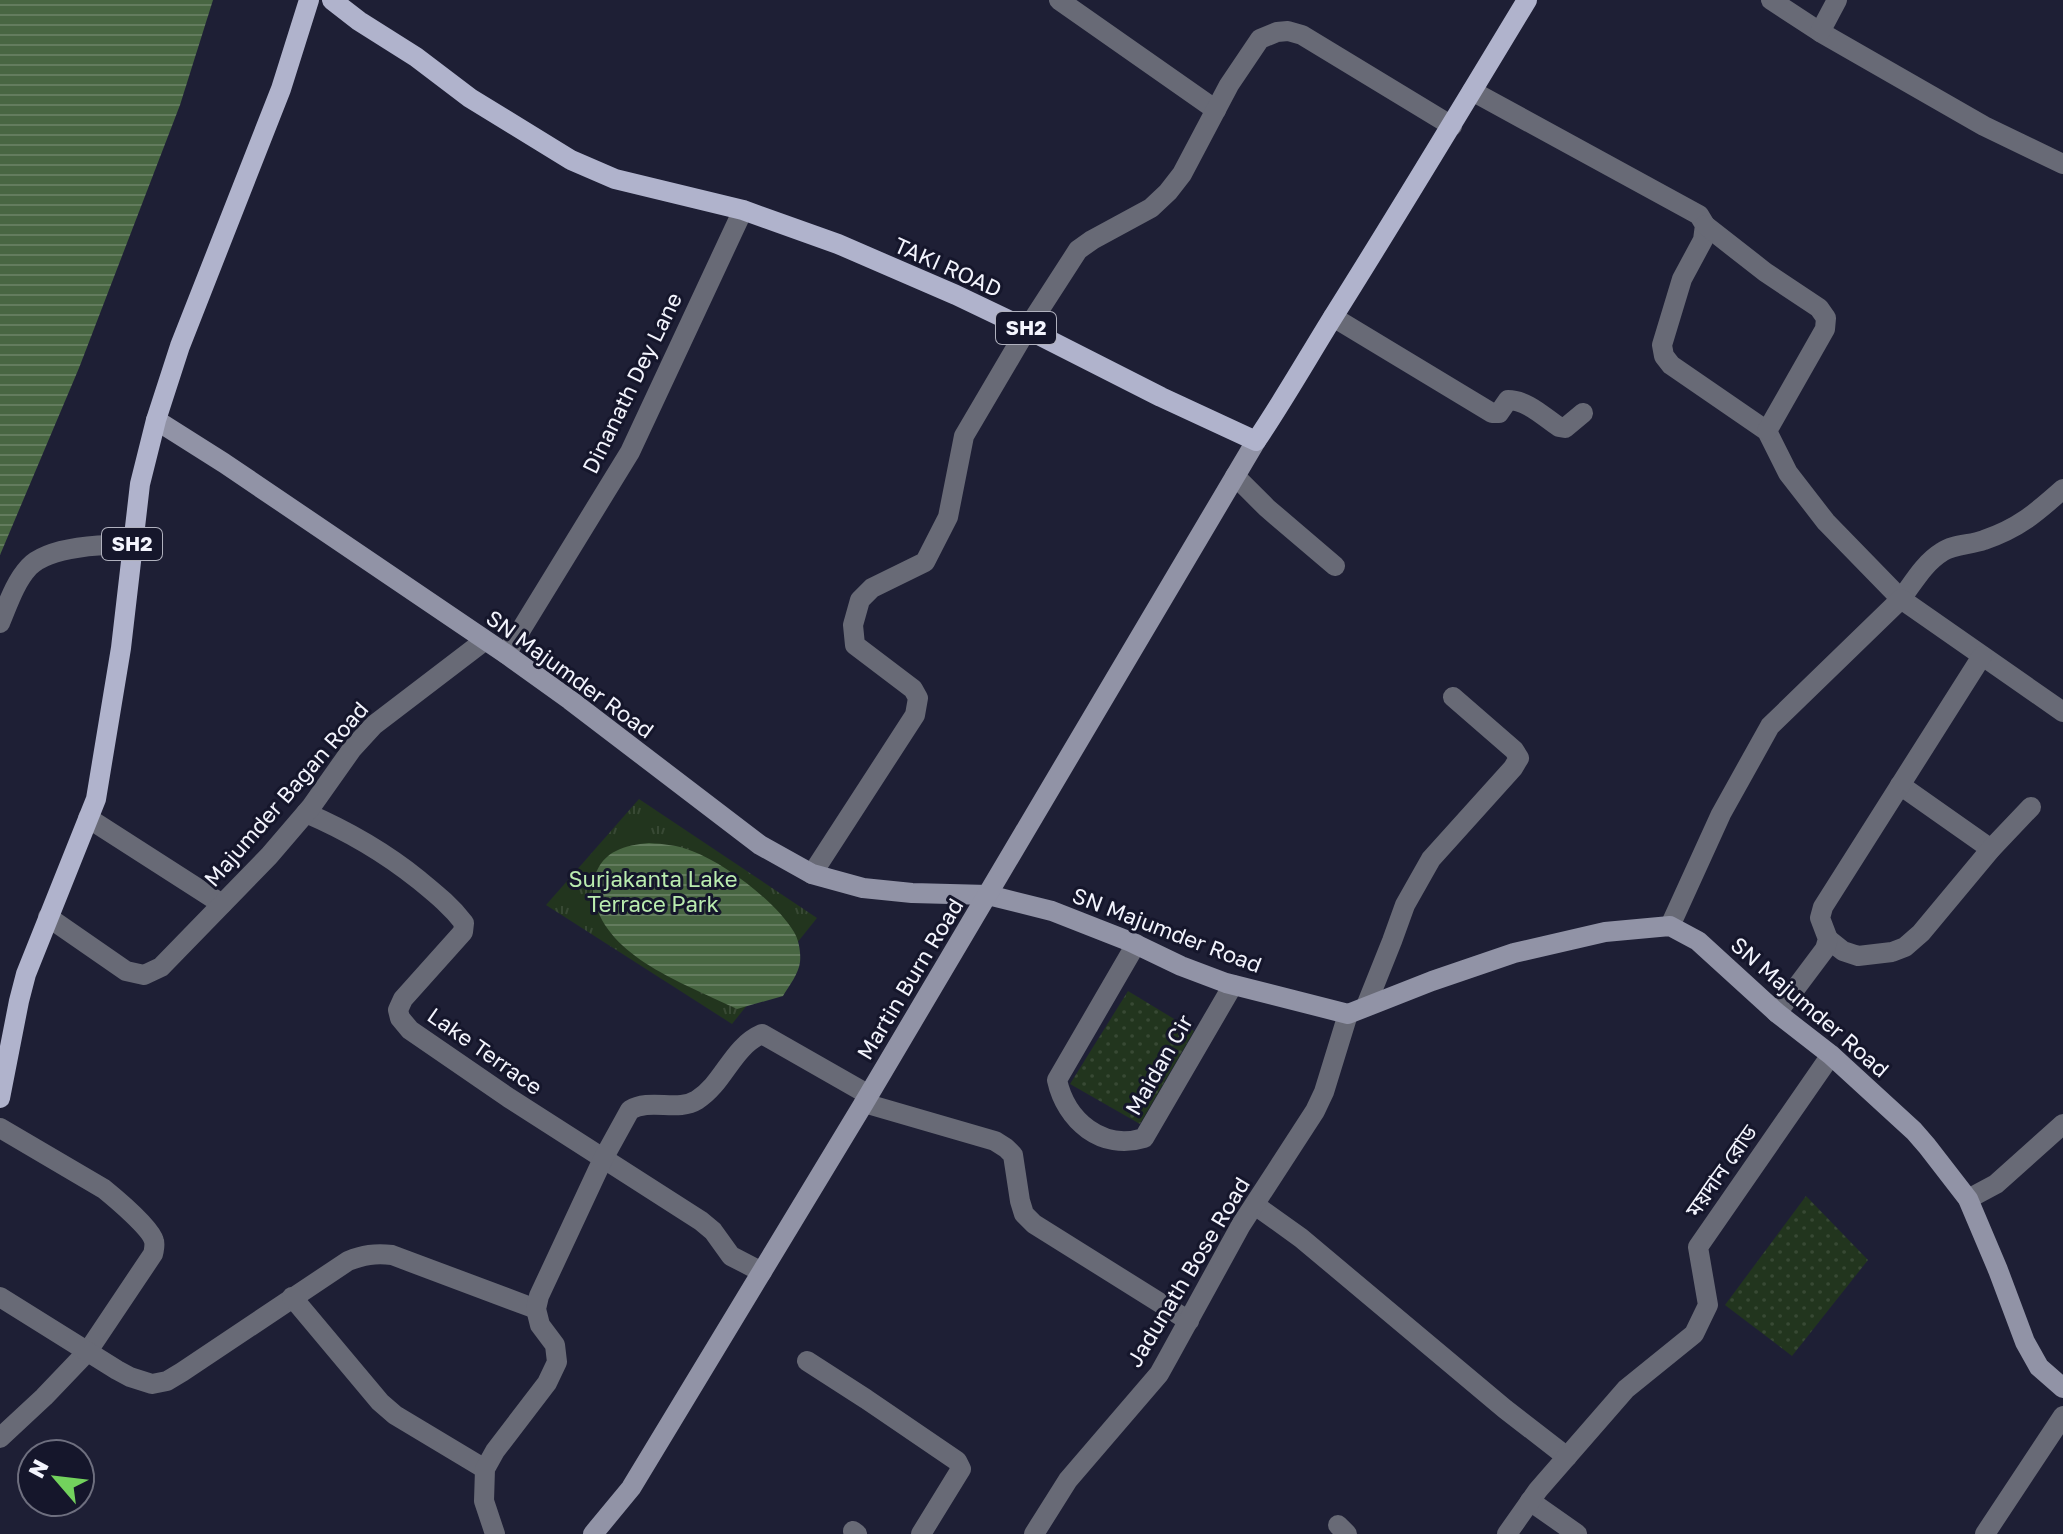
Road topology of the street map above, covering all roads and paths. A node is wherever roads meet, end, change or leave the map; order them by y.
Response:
1 (309, 0) edge
2 (332, 0) edge
3 (1059, 0) edge
4 (1527, 0) edge
5 (1771, 0) edge
6 (1837, 0) edge
7 (1820, 32) junction
8 (1472, 91) junction
9 (1216, 110) junction
10 (1452, 126) junction
11 (2063, 164) edge
12 (743, 210) junction
13 (1705, 225) junction
14 (1333, 317) junction
15 (1027, 329) junction
16 (1583, 413) dead end
17 (156, 420) junction
18 (1767, 431) junction
19 (1256, 441) junction
20 (1235, 476) junction
21 (2063, 489) edge
22 (132, 545) junction
23 (1335, 566) dead end
24 (1901, 599) junction
25 (0, 623) edge
26 (484, 641) junction
27 (506, 654) junction
28 (1982, 656) junction
29 (1453, 697) dead end
30 (2063, 712) edge
31 (1900, 785) junction
32 (2031, 807) dead end
33 (306, 813) junction
34 (88, 818) junction
35 (1991, 849) junction
36 (812, 874) junction
37 (988, 895) junction
38 (222, 904) junction
39 (48, 917) junction
40 (1670, 926) junction
41 (1828, 939) junction
42 (1136, 944) junction
43 (1233, 985) junction
44 (1357, 1010) junction
45 (1777, 1013) junction
46 (1831, 1055) junction
47 (0, 1098) edge
48 (866, 1099) junction
49 (2063, 1124) edge
50 (0, 1128) edge
51 (603, 1159) junction
52 (1968, 1199) junction
53 (1255, 1205) junction
54 (762, 1272) junction
55 (0, 1297) edge
56 (292, 1297) junction
57 (536, 1309) junction
58 (1189, 1321) junction
59 (88, 1351) junction
60 (807, 1361) dead end
61 (2063, 1388) edge
62 (2063, 1416) edge
63 (0, 1438) edge
64 (1567, 1457) junction
65 (485, 1469) junction
66 (1530, 1501) junction
67 (597, 1533) edge
68 (1510, 1533) edge
69 (495, 1534) edge
70 (921, 1534) edge
71 (1034, 1534) edge
72 (1577, 1534) edge
73 (1985, 1534) edge

1 - 17 main road, SH2
2 - 12 main road, TAKI ROAD / SH2
3 - 9 street
4 - 8 main road
5 - 7 street
6 - 7 street
7 - 11 street
8 - 10 main road
8 - 13 street
9 - 10 street
9 - 15 street
10 - 14 main road
12 - 15 main road, TAKI ROAD / SH2
12 - 27 street, Dinanath Dey Lane
13 - 18 street
13 - 18 street
14 - 16 street
14 - 19 main road
15 - 19 main road, TAKI ROAD / SH2
15 - 36 street
17 - 22 main road, SH2
17 - 26 main road, SN Majumder Road
18 - 24 street
19 - 20 main road, Martin Burn Road
20 - 23 street
20 - 37 main road, Martin Burn Road
21 - 24 street
22 - 25 street
22 - 34 main road, SH2
24 - 28 street
24 - 40 street
26 - 27 main road, SN Majumder Road
26 - 33 street, Majumder Bagan Road
27 - 36 main road, SN Majumder Road
28 - 30 street
28 - 31 street
29 - 44 street, Jadunath Bose Road
31 - 35 street
31 - 41 street
32 - 35 street
33 - 38 street, Majumder Bagan Road
33 - 51 street, Lake Terrace
34 - 38 street
34 - 39 main road, SH2
35 - 41 street
36 - 37 main road, SN Majumder Road
37 - 42 main road, SN Majumder Road
37 - 48 main road, Martin Burn Road
38 - 39 street, Majumder Bagan Road
39 - 47 main road, SH2
40 - 44 main road
40 - 45 main road, SN Majumder Road
41 - 45 street
42 - 43 main road, SN Majumder Road
42 - 43 street, Maidan Cir
43 - 44 main road, SN Majumder Road
44 - 53 street, Jadunath Bose Road
45 - 46 main road, SN Majumder Road
46 - 52 main road, SN Majumder Road
46 - 64 street, ময়দান রোড
48 - 51 street
48 - 54 main road, Martin Burn Road
48 - 58 street
49 - 52 street
50 - 59 street
51 - 54 street, Lake Terrace
51 - 57 street
52 - 61 main road, SN Majumder Road
53 - 58 street, Jadunath Bose Road
53 - 64 street
54 - 67 main road, Martin Burn Road
55 - 59 street
56 - 57 street
56 - 59 street
56 - 65 street
57 - 65 street
58 - 71 street, Jadunath Bose Road
59 - 63 street
60 - 70 street
62 - 73 street
64 - 66 street, ময়দান রোড
65 - 69 street
66 - 68 street, ময়দান রোড
66 - 72 street

